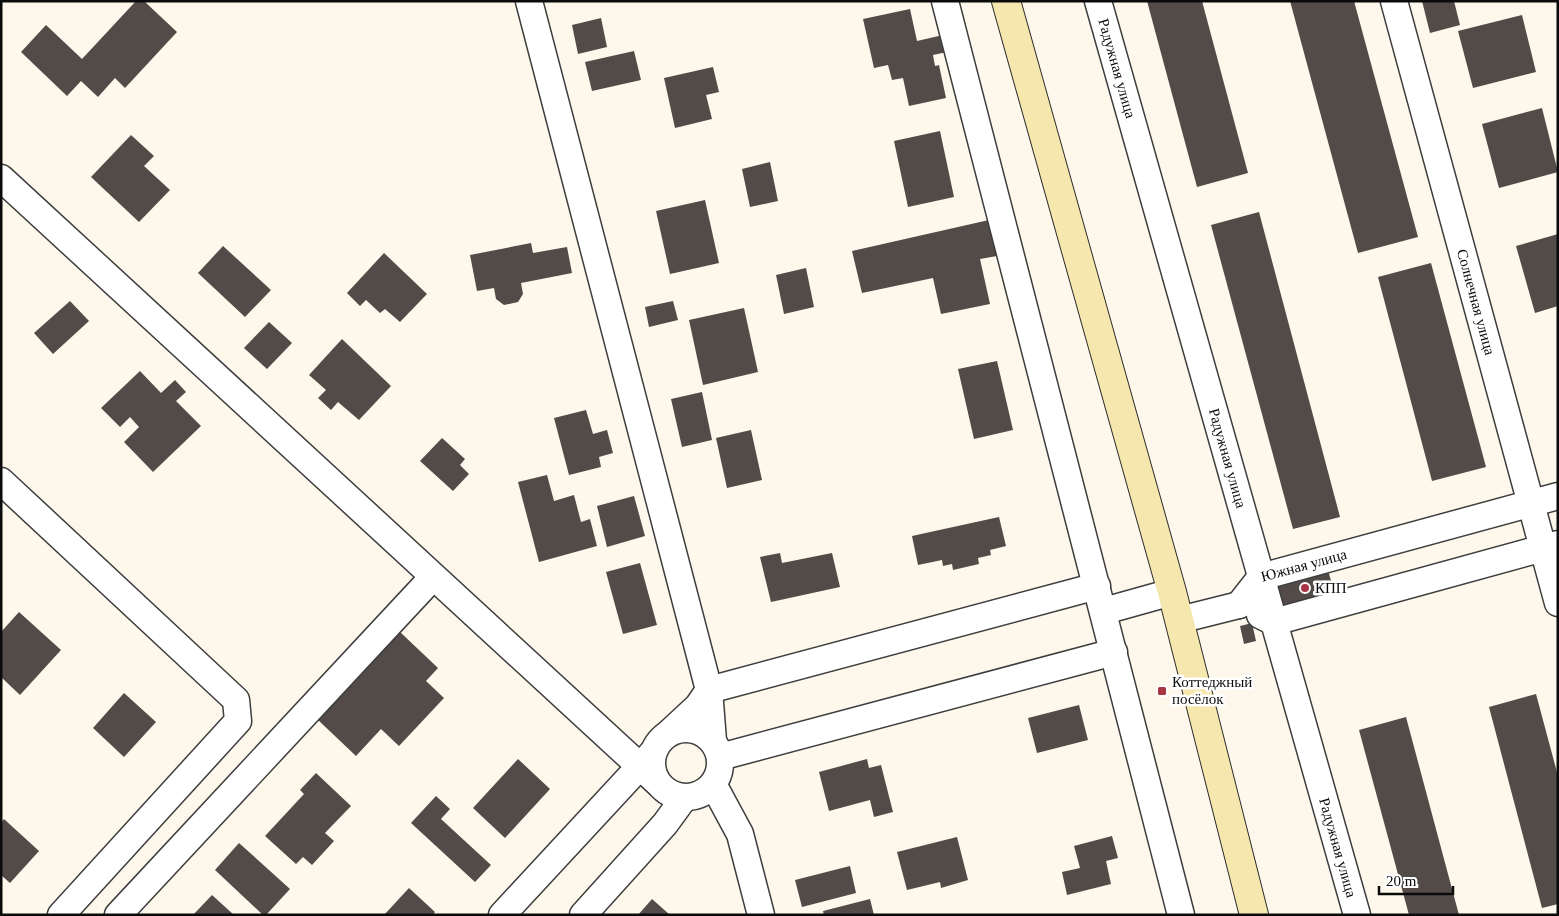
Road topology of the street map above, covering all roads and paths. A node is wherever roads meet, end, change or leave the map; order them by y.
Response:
1 (529, 1) edge
2 (945, 1) edge
3 (1006, 1) edge
4 (1098, 1) edge
5 (1394, 1) edge
6 (1, 178) edge
7 (1, 481) edge
8 (1558, 496) edge
9 (1530, 504) junction
10 (1550, 546) edge
11 (433, 577) junction
12 (1261, 577) junction
13 (1097, 586) junction
14 (1172, 592) junction
15 (1558, 603) edge
16 (1239, 605) junction
17 (1104, 611) junction
18 (1179, 620) junction
19 (1274, 622) junction
20 (1114, 652) junction
21 (709, 690) junction
22 (716, 749) junction
23 (654, 750) junction
24 (714, 784) junction
25 (684, 798) junction
26 (61, 915) edge
27 (118, 915) edge
28 (502, 915) edge
29 (583, 915) edge
30 (761, 915) edge
31 (1181, 915) edge
32 (1254, 915) edge
33 (1357, 915) edge

1 - 21 street
2 - 13 street
3 - 14 main road
4 - 12 street, Радужная улица
5 - 9 street, Солнечная улица
6 - 11 street
7 - 26 street
8 - 9 street, Южная улица
9 - 10 street, Солнечная улица
9 - 12 street, Южная улица
10 - 15 street, Солнечная улица
10 - 19 street
11 - 23 street
11 - 27 street
12 - 16 street, Южная улица
12 - 19 street, Радужная улица
13 - 17 street
13 - 21 street
14 - 17 street
14 - 18 main road
16 - 18 street
16 - 19 street
17 - 20 street
18 - 32 main road
19 - 33 street, Радужная улица
20 - 22 street
20 - 31 street
21 - 22 street
21 - 23 street
22 - 23 street
22 - 24 street
23 - 25 street
23 - 28 street
24 - 25 street
24 - 30 street
25 - 29 street

